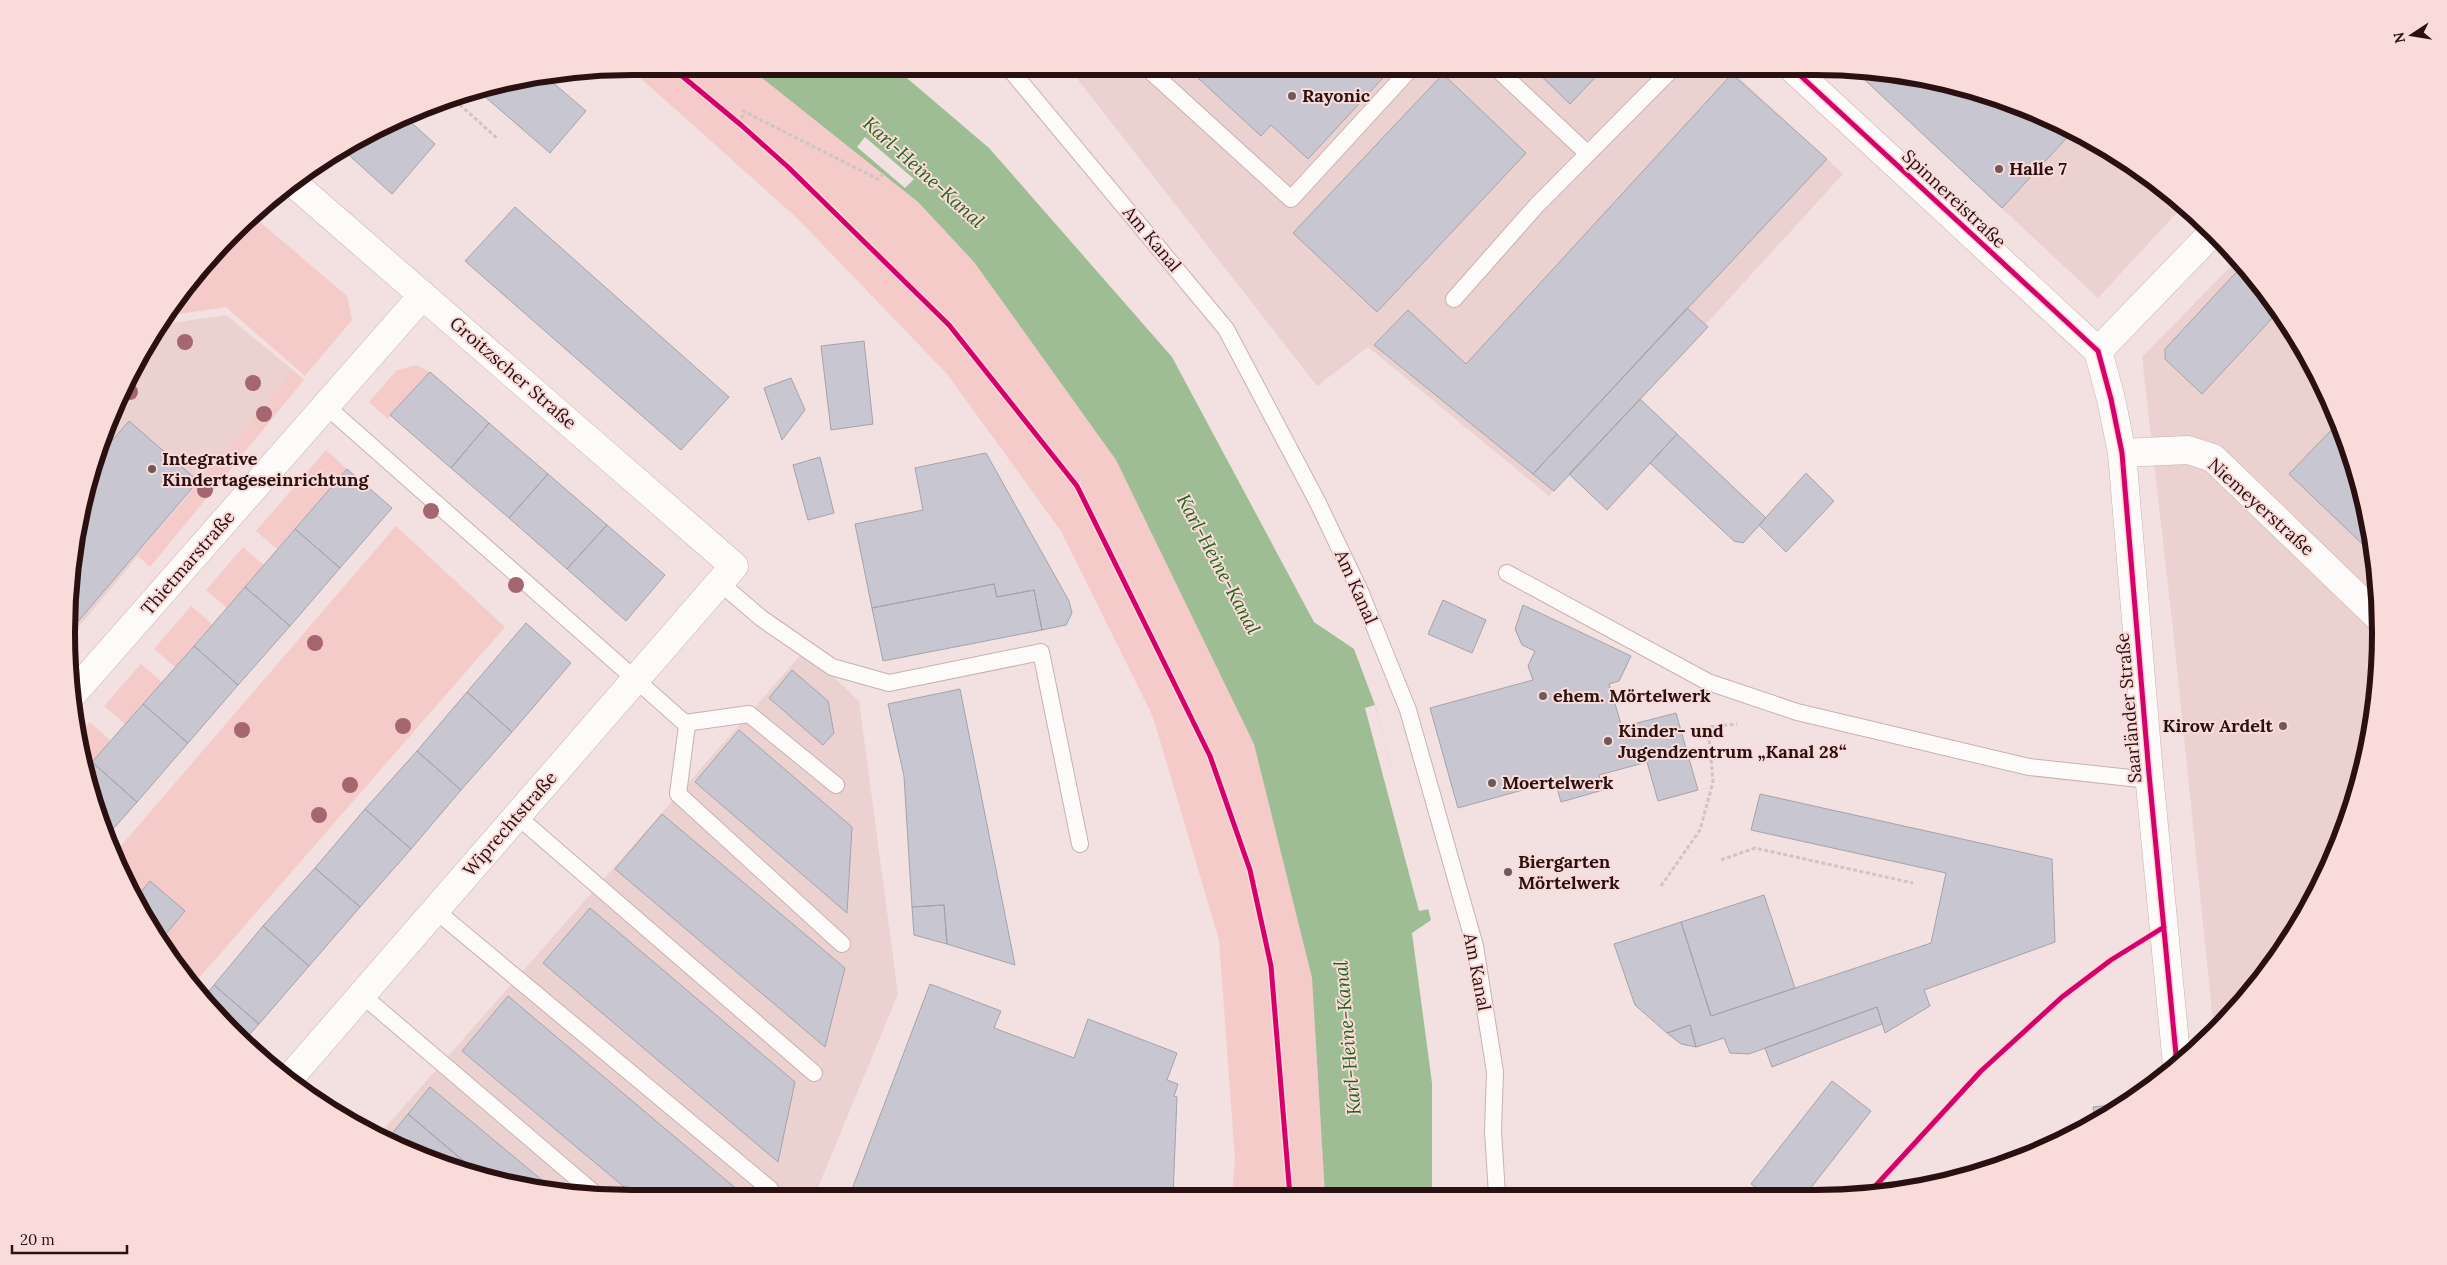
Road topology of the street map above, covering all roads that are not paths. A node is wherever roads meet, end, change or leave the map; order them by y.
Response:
1 (1015, 75) edge
2 (1155, 75) edge
3 (1405, 75) edge
4 (1504, 75) edge
5 (1666, 75) edge
6 (1800, 75) edge
7 (1588, 154) junction
8 (298, 187) edge
9 (2208, 237) edge
10 (423, 295) junction
11 (1454, 299) dead end
12 (2098, 351) junction
13 (326, 406) junction
14 (2122, 452) junction
15 (1507, 572) dead end
16 (726, 574) junction
17 (2371, 611) edge
18 (635, 680) junction
19 (78, 688) edge
20 (685, 722) junction
21 (2149, 780) junction
22 (836, 785) dead end
23 (517, 816) junction
24 (1080, 844) dead end
25 (435, 910) junction
26 (842, 944) dead end
27 (362, 995) junction
28 (2176, 1057) edge
29 (814, 1073) dead end
30 (293, 1075) edge
31 (588, 1188) edge
32 (770, 1189) dead end
33 (1497, 1190) edge

1 - 33 lane, Am Kanal
2 - 3 lane
4 - 7 lane
5 - 7 lane
6 - 12 street, Spinnereistraße
7 - 11 lane
8 - 10 street, Groitzscher Straße
9 - 12 street
10 - 13 street, Thietmarstraße
10 - 16 street, Groitzscher Straße
12 - 14 street, Saarländer Straße
13 - 18 lane
13 - 19 street, Thietmarstraße
14 - 17 street, Niemeyerstraße
14 - 21 street, Saarländer Straße
15 - 21 lane
16 - 18 street, Wiprechtstraße
16 - 24 lane
18 - 20 lane
18 - 23 street, Wiprechtstraße
20 - 22 lane
20 - 26 lane
21 - 28 street, Saarländer Straße
23 - 25 street, Wiprechtstraße
23 - 29 lane
25 - 27 street, Wiprechtstraße
25 - 32 lane
27 - 30 street, Wiprechtstraße
27 - 31 lane

